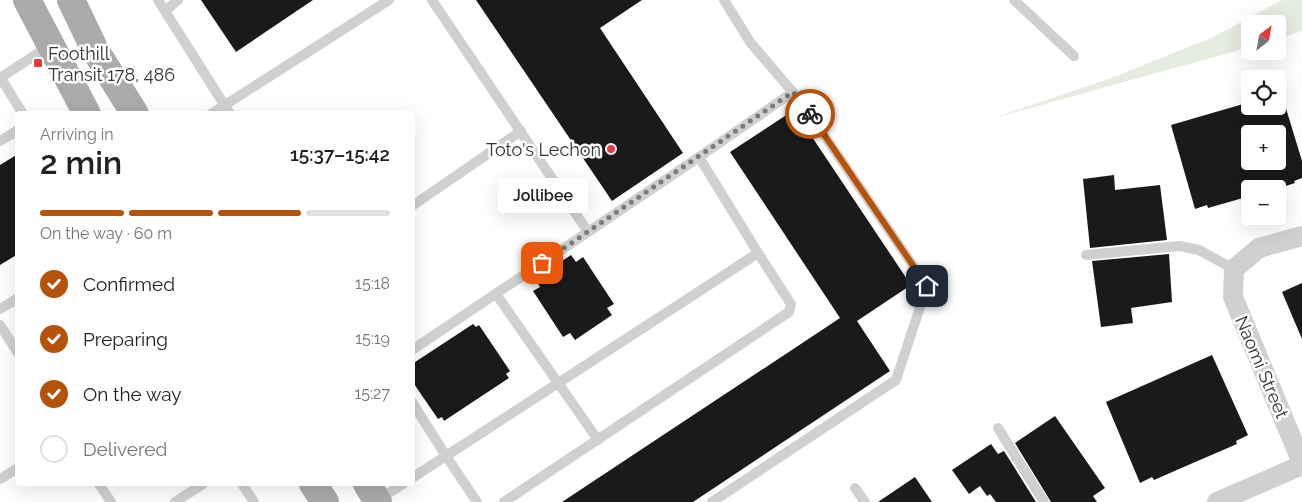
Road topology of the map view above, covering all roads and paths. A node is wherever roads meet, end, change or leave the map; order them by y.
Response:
1 (27, 0) edge
2 (71, 0) edge
3 (158, 0) edge
4 (178, 0) edge
5 (389, 0) edge
6 (432, 0) edge
7 (724, 0) edge
8 (1014, 0) edge
9 (165, 11) junction
10 (50, 45) junction
11 (1074, 56) dead end
12 (0, 78) edge
13 (793, 92) junction
14 (227, 110) edge
15 (21, 111) edge
16 (85, 111) edge
17 (133, 111) edge
18 (521, 131) junction
19 (15, 132) edge
20 (0, 142) edge
21 (699, 157) junction
22 (415, 204) edge
23 (588, 232) junction
24 (1302, 236) edge
25 (758, 253) junction
26 (1086, 255) dead end
27 (1234, 269) junction
28 (496, 294) junction
29 (15, 300) edge
30 (0, 309) edge
31 (0, 325) edge
32 (415, 348) edge
33 (15, 349) edge
34 (558, 383) junction
35 (415, 407) edge
36 (998, 428) dead end
37 (598, 440) junction
38 (446, 456) junction
39 (1302, 464) edge
40 (15, 470) edge
41 (415, 476) edge
42 (0, 479) edge
43 (100, 486) edge
44 (200, 486) edge
45 (243, 486) edge
46 (398, 486) edge
47 (856, 488) dead end
48 (374, 496) edge
49 (111, 502) edge
50 (175, 502) edge
51 (254, 502) edge
52 (477, 502) edge
53 (504, 502) edge
54 (712, 502) edge
55 (865, 502) edge
56 (1044, 502) edge
57 (1217, 502) edge

1 - 10 main road
2 - 17 main road
3 - 9 lane
4 - 9 lane
5 - 14 lane
6 - 18 lane
7 - 13 lane
8 - 11 lane
9 - 14 lane
10 - 12 lane
10 - 16 main road
12 - 15 lane
13 - 21 lane
13 - 54 lane
18 - 22 lane
18 - 23 lane
19 - 20 lane
21 - 23 lane
21 - 25 lane
23 - 28 lane
24 - 27 street
25 - 34 lane
25 - 37 lane
26 - 27 lane
27 - 39 street, Naomi Street
28 - 32 lane
28 - 34 lane
29 - 30 lane
31 - 33 lane
34 - 37 lane
34 - 38 lane
35 - 38 lane
36 - 56 lane
37 - 53 lane
38 - 41 lane
38 - 52 lane
39 - 57 street
40 - 42 lane
43 - 49 lane
44 - 50 lane
45 - 51 lane
46 - 48 lane
47 - 55 lane

